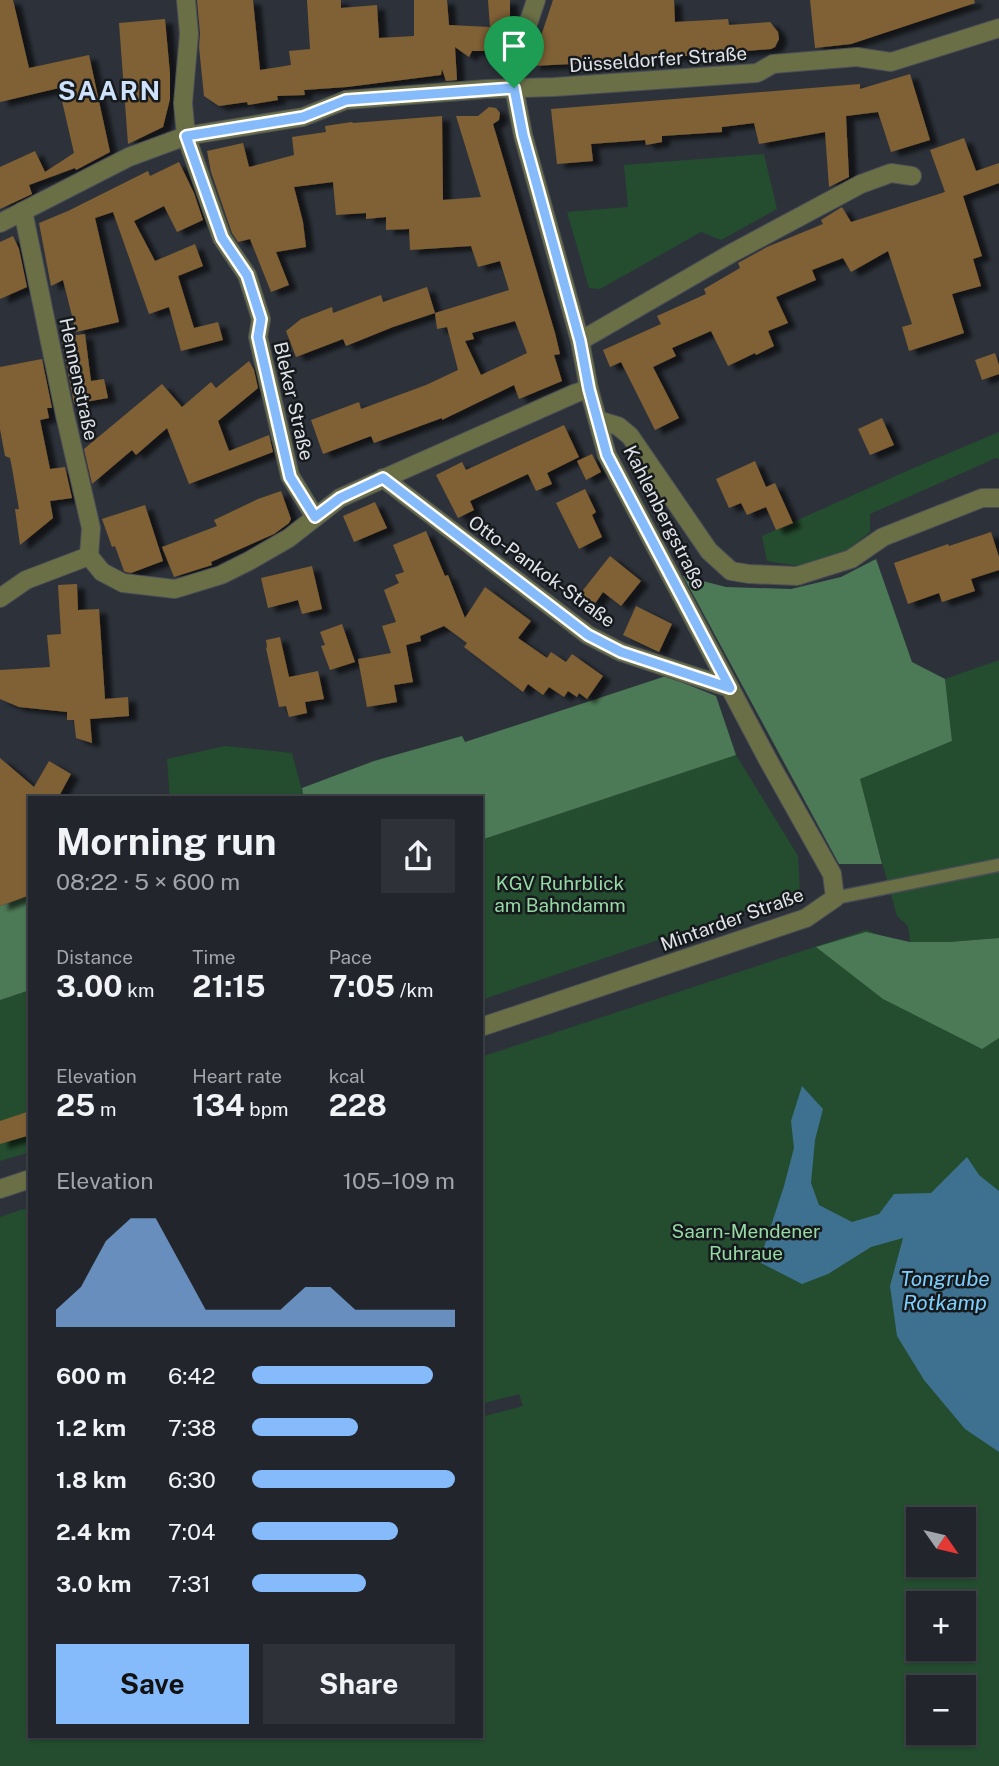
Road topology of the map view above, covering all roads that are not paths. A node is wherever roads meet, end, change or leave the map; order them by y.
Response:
1 (187, 0) edge
2 (536, 0) edge
3 (999, 27) edge
4 (514, 88) junction
5 (186, 136) junction
6 (912, 176) dead end
7 (23, 211) junction
8 (0, 223) edge
9 (580, 341) junction
10 (589, 389) junction
11 (598, 420) junction
12 (383, 478) junction
13 (999, 498) edge
14 (315, 517) junction
15 (89, 556) junction
16 (0, 598) edge
17 (730, 688) junction
18 (999, 865) edge
19 (835, 898) junction
20 (483, 1026) edge
21 (28, 1180) edge
22 (0, 1189) edge

1 - 5 street, Bleker Straße
2 - 4 street, Kahlenbergstraße
3 - 4 street, Düsseldorfer Straße
4 - 5 street, Düsseldorfer Straße
4 - 9 street, Kahlenbergstraße
5 - 7 street, Düsseldorfer Straße
5 - 14 street, Bleker Straße
6 - 9 street
7 - 8 street, Düsseldorfer Straße
7 - 15 street, Hennenstraße
9 - 10 street, Kahlenbergstraße
10 - 11 street, Kahlenbergstraße
10 - 12 street
11 - 13 street
11 - 17 street, Kahlenbergstraße
12 - 14 street
12 - 17 street, Otto-Pankok-Straße
14 - 15 street
15 - 16 street
17 - 19 street, Kahlenbergstraße
18 - 19 lane, Mintarder Straße
19 - 20 street, Mintarder Straße
21 - 22 street

